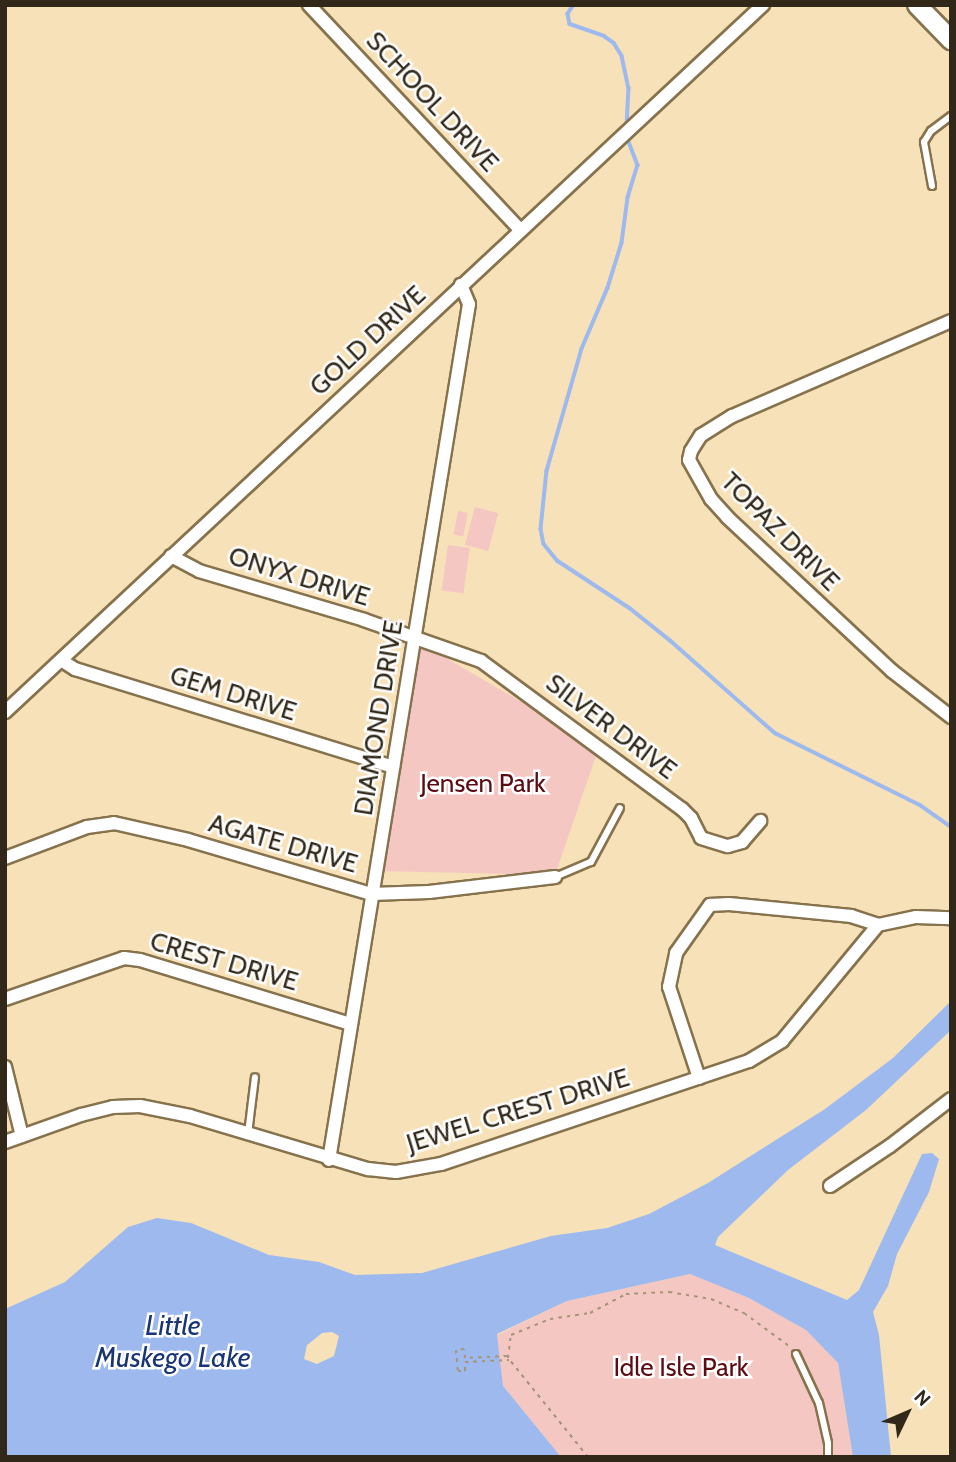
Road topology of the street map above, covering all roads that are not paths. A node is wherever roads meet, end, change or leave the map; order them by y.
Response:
1 (309, 5) edge
2 (763, 5) edge
3 (917, 5) edge
4 (949, 34) edge
5 (951, 116) edge
6 (932, 186) dead end
7 (520, 230) junction
8 (461, 285) junction
9 (951, 321) edge
10 (171, 556) junction
11 (415, 640) junction
12 (61, 660) junction
13 (5, 712) edge
14 (951, 717) edge
15 (393, 768) junction
16 (621, 808) dead end
17 (761, 821) dead end
18 (5, 858) edge
19 (555, 877) joint
20 (371, 894) junction
21 (951, 918) edge
22 (878, 925) junction
23 (5, 999) edge
24 (350, 1024) junction
25 (5, 1067) edge
26 (255, 1077) dead end
27 (699, 1078) junction
28 (951, 1100) edge
29 (248, 1134) junction
30 (22, 1136) junction
31 (5, 1143) edge
32 (330, 1160) junction
33 (830, 1186) dead end
34 (796, 1354) road end
35 (828, 1457) edge

1 - 7 street, SCHOOL DRIVE
2 - 7 street, GOLD DRIVE
3 - 4 street
5 - 6 lane
7 - 8 street, GOLD DRIVE
8 - 10 street, GOLD DRIVE
8 - 11 street, DIAMOND DRIVE
9 - 14 street, TOPAZ DRIVE
10 - 11 street, ONYX DRIVE
10 - 12 street, GOLD DRIVE
11 - 15 street, DIAMOND DRIVE
11 - 17 street, SILVER DRIVE
12 - 13 street, GOLD DRIVE
12 - 15 street, GEM DRIVE
15 - 20 street, DIAMOND DRIVE
16 - 19 lane
18 - 20 street, AGATE DRIVE
19 - 20 street, AGATE DRIVE
20 - 24 street, DIAMOND DRIVE
21 - 22 street
22 - 27 street, JEWEL CREST DRIVE
22 - 27 street
23 - 24 street, CREST DRIVE
24 - 32 street, DIAMOND DRIVE
25 - 30 street
26 - 29 lane
27 - 32 street, JEWEL CREST DRIVE
28 - 33 street
29 - 30 street, JEWEL CREST DRIVE
29 - 32 street, JEWEL CREST DRIVE
30 - 31 street, JEWEL CREST DRIVE
34 - 35 lane

